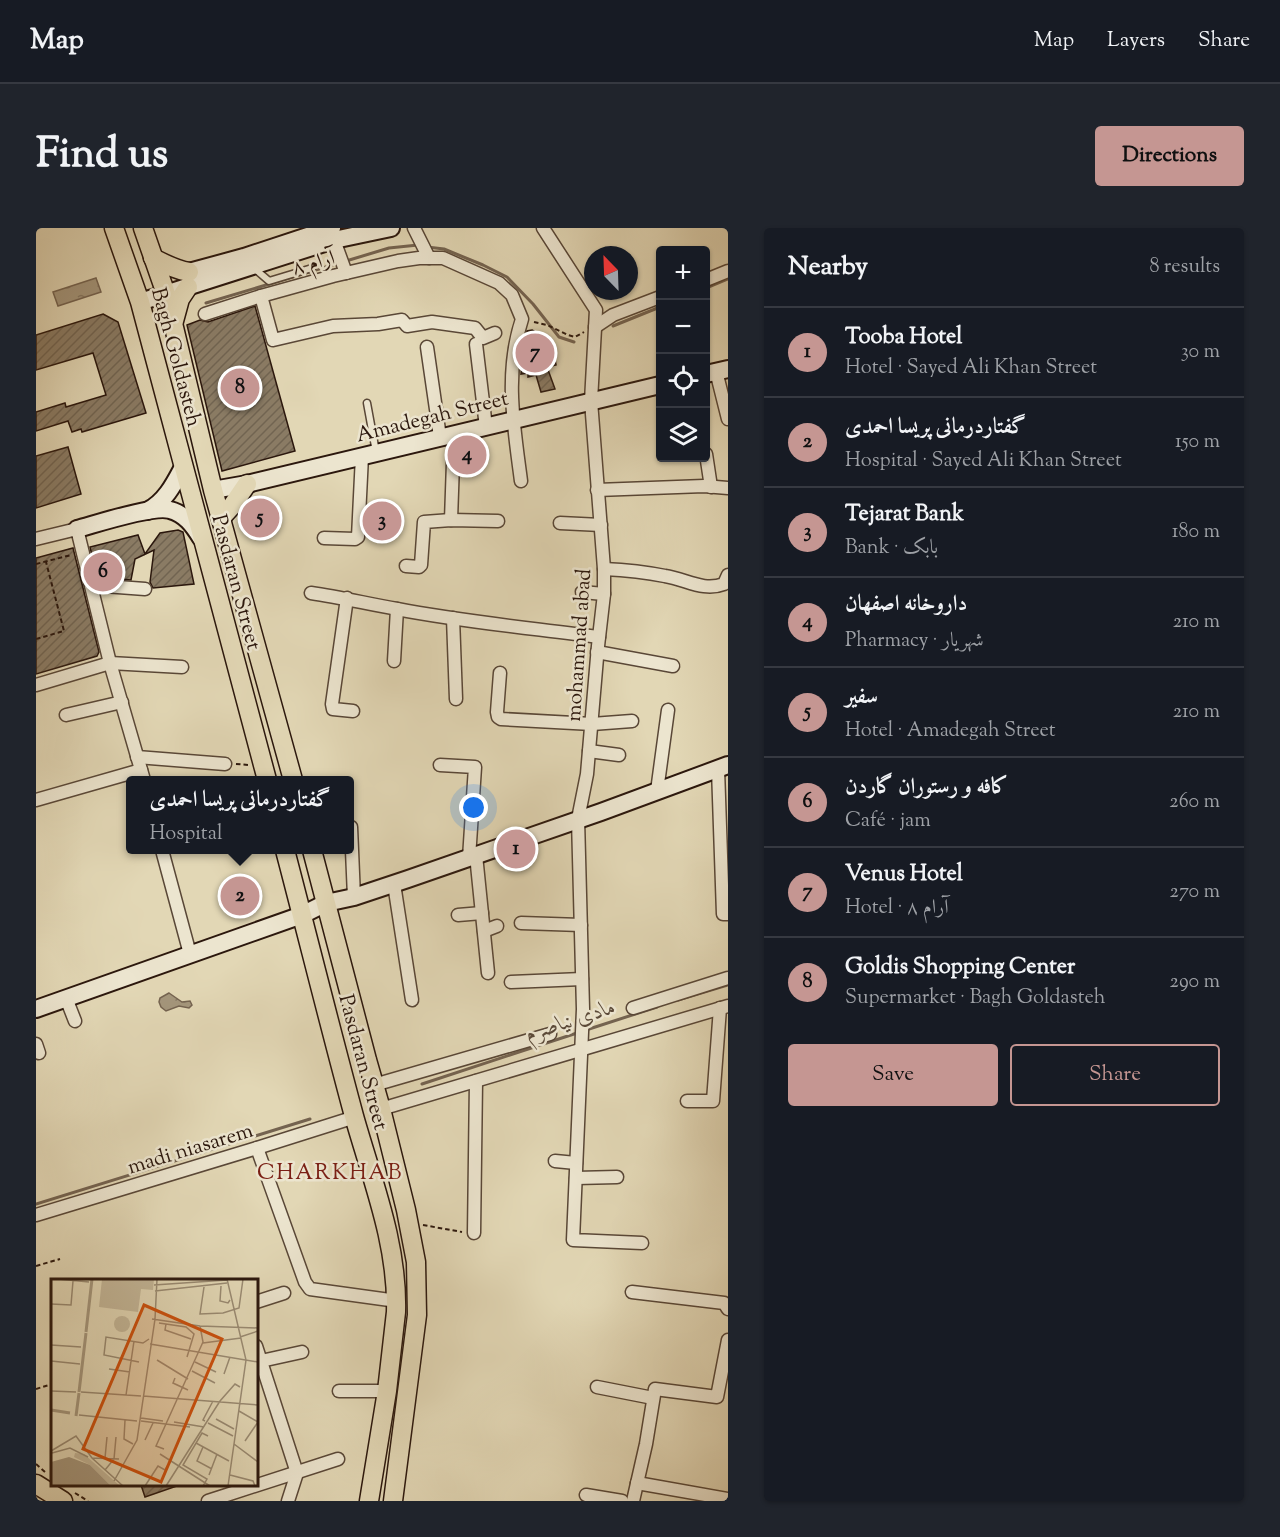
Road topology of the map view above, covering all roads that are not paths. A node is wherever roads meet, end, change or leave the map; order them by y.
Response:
1 (114, 228) edge
2 (142, 228) edge
3 (391, 228) edge
4 (414, 228) edge
5 (543, 228) edge
6 (333, 234) edge
7 (153, 258) junction
8 (429, 258) junction
9 (253, 266) junction
10 (312, 268) dead end
11 (728, 271) edge
12 (346, 273) junction
13 (193, 276) junction
14 (710, 278) edge
15 (166, 294) junction
16 (261, 296) junction
17 (656, 299) edge
18 (140, 302) junction
19 (205, 314) dead end
20 (174, 323) junction
21 (595, 327) junction
22 (495, 333) dead end
23 (476, 344) dead end
24 (427, 347) dead end
25 (717, 371) edge
26 (656, 386) edge
27 (591, 401) junction
28 (367, 403) dead end
29 (728, 419) edge
30 (513, 420) junction
31 (486, 427) junction
32 (447, 436) junction
33 (369, 454) junction
34 (706, 462) edge
35 (183, 466) junction
36 (521, 481) dead end
37 (247, 484) junction
38 (711, 487) junction
39 (728, 488) edge
40 (597, 489) junction
41 (213, 490) junction
42 (191, 499) junction
43 (146, 511) junction
44 (451, 520) junction
45 (498, 521) dead end
46 (560, 523) dead end
47 (223, 524) junction
48 (601, 525) junction
49 (77, 529) junction
50 (324, 538) dead end
51 (36, 539) edge
52 (203, 541) junction
53 (406, 566) dead end
54 (604, 569) junction
55 (728, 574) edge
56 (91, 585) junction
57 (145, 589) dead end
58 (582, 592) dead end
59 (311, 593) dead end
60 (604, 594) junction
61 (347, 598) junction
62 (397, 609) junction
63 (453, 618) junction
64 (598, 638) junction
65 (597, 652) junction
66 (394, 661) dead end
67 (110, 663) junction
68 (673, 666) dead end
69 (182, 667) dead end
70 (500, 673) dead end
71 (36, 685) edge
72 (456, 699) dead end
73 (122, 702) junction
74 (668, 710) dead end
75 (353, 711) dead end
76 (66, 715) dead end
77 (632, 721) dead end
78 (592, 724) junction
79 (589, 751) junction
80 (619, 755) dead end
81 (137, 757) junction
82 (225, 764) road end
83 (440, 765) dead end
84 (723, 767) edge
85 (265, 773) edge
86 (142, 775) edge
87 (292, 776) edge
88 (126, 779) edge
89 (657, 791) junction
90 (36, 800) edge
91 (578, 819) junction
92 (163, 854) edge
93 (286, 854) edge
94 (313, 854) edge
95 (353, 854) edge
96 (473, 856) junction
97 (725, 866) edge
98 (317, 870) junction
99 (294, 882) junction
100 (394, 884) junction
101 (354, 897) junction
102 (326, 903) junction
103 (482, 913) junction
104 (728, 914) edge
105 (302, 915) junction
106 (458, 915) dead end
107 (521, 923) dead end
108 (581, 925) junction
109 (497, 926) dead end
110 (484, 931) junction
111 (190, 954) junction
112 (488, 973) dead end
113 (728, 978) edge
114 (582, 979) junction
115 (511, 982) dead end
116 (66, 998) junction
117 (412, 1000) dead end
118 (724, 1007) edge
119 (633, 1008) dead end
120 (36, 1009) edge
121 (75, 1021) dead end
122 (550, 1034) dead end
123 (582, 1048) junction
124 (476, 1081) junction
125 (374, 1085) junction
126 (687, 1101) dead end
127 (381, 1109) junction
128 (355, 1117) junction
129 (257, 1148) junction
130 (555, 1161) dead end
131 (576, 1163) junction
132 (617, 1177) dead end
133 (576, 1178) junction
134 (36, 1215) edge
135 (474, 1233) road end
136 (642, 1243) dead end
137 (632, 1292) dead end
138 (284, 1293) dead end
139 (258, 1301) edge
140 (396, 1301) junction
141 (728, 1309) edge
142 (728, 1340) edge
143 (258, 1352) edge
144 (302, 1352) dead end
145 (261, 1361) junction
146 (597, 1387) dead end
147 (339, 1391) dead end
148 (387, 1391) junction
149 (653, 1398) junction
150 (338, 1459) dead end
151 (297, 1473) junction
152 (258, 1482) edge
153 (637, 1483) junction
154 (36, 1484) edge
155 (231, 1489) edge
156 (586, 1495) dead end
157 (728, 1499) edge
158 (63, 1501) edge
159 (208, 1501) edge
160 (288, 1501) edge
161 (369, 1501) edge
162 (393, 1501) edge
163 (622, 1501) edge
164 (633, 1501) edge

1 - 18 main road, Bagh Goldasteh
2 - 7 main road, Bagh Goldasteh
3 - 6 main road
4 - 8 street
5 - 21 street, mohammad abad
6 - 9 main road
6 - 12 street
6 - 13 main road
7 - 13 main road
7 - 15 main road, Bagh Goldasteh
8 - 12 street, ۸ آرام
8 - 30 street, ۸ آرام
9 - 10 lane
9 - 13 main road
11 - 14 street
12 - 16 street, ۸ آرام
13 - 15 main road
13 - 20 main road
15 - 18 main road
15 - 20 main road, Bagh Goldasteh
16 - 19 street, ۸ آرام
16 - 22 street
17 - 21 street
18 - 35 main road, Bagh Goldasteh
20 - 41 main road, Bagh Goldasteh
21 - 27 street, mohammad abad
23 - 31 street
24 - 32 street
25 - 29 street
26 - 27 main road, Amadegah Street
27 - 30 main road, Amadegah Street
27 - 40 street, mohammad abad
28 - 33 lane
30 - 31 main road, Amadegah Street
30 - 36 street
31 - 32 main road, Amadegah Street
32 - 33 main road, Amadegah Street
32 - 44 street
33 - 37 main road, Amadegah Street
33 - 50 street
34 - 38 street
35 - 42 main road, Bagh Goldasteh
35 - 43 main road
37 - 41 main road, Amadegah Street
37 - 47 main road
38 - 39 street
38 - 40 street
40 - 48 street, mohammad abad
41 - 42 main road
41 - 47 main road, Pasdaran Street
42 - 52 main road, Pasdaran Street
43 - 49 main road
43 - 52 main road
44 - 45 street
44 - 53 street
46 - 48 street
47 - 52 main road
47 - 87 main road, Pasdaran Street
48 - 54 street, mohammad abad
49 - 51 street
49 - 56 street
52 - 85 main road, Pasdaran Street
54 - 55 street
54 - 60 street, mohammad abad
56 - 57 street
56 - 67 street
58 - 60 street
59 - 61 street
60 - 64 street, mohammad abad
61 - 62 street
61 - 75 street
62 - 63 street
62 - 66 street
63 - 64 street
63 - 72 street
64 - 65 street, mohammad abad
65 - 68 street
65 - 78 street, mohammad abad
67 - 69 street
67 - 71 street
67 - 73 street
70 - 78 street
73 - 76 street
73 - 81 street
74 - 89 street
77 - 78 street
78 - 79 street, mohammad abad
79 - 80 street
79 - 91 street, mohammad abad
81 - 82 street
81 - 86 street
83 - 96 street
84 - 89 main road
84 - 97 street
88 - 90 street
89 - 91 main road
91 - 96 main road
91 - 108 street
92 - 111 street
93 - 99 main road, Pasdaran Street
94 - 98 main road, Pasdaran Street
95 - 101 street
96 - 100 main road
96 - 103 street
97 - 104 street
98 - 99 main road
98 - 102 main road, Pasdaran Street
99 - 105 main road, Pasdaran Street
100 - 101 main road
100 - 117 street
101 - 102 main road
102 - 105 main road
102 - 125 main road, Pasdaran Street
103 - 106 street
103 - 110 street
105 - 111 main road
105 - 128 main road, Pasdaran Street
107 - 108 street
108 - 114 street
109 - 110 street
110 - 112 street
111 - 116 main road
113 - 119 street
114 - 115 street
114 - 123 street
116 - 120 main road
116 - 121 street
118 - 123 street
118 - 126 street
122 - 125 street
123 - 124 street
123 - 131 street
124 - 127 street
124 - 135 street
125 - 127 main road, Pasdaran Street
127 - 162 main road, Pasdaran Street
128 - 129 street, madi niasarem
128 - 140 main road, Pasdaran Street
129 - 134 street, madi niasarem
129 - 140 street
130 - 131 street
131 - 133 street
132 - 133 street
133 - 136 street
137 - 141 street
138 - 139 street
140 - 148 main road, Pasdaran Street
142 - 149 street
143 - 145 street
144 - 145 street
145 - 151 street
146 - 149 street
147 - 148 street
148 - 161 main road, Pasdaran Street
149 - 153 street
150 - 151 street
151 - 152 street
151 - 160 street
153 - 157 street
153 - 164 street
154 - 158 main road
155 - 159 street
156 - 163 street

